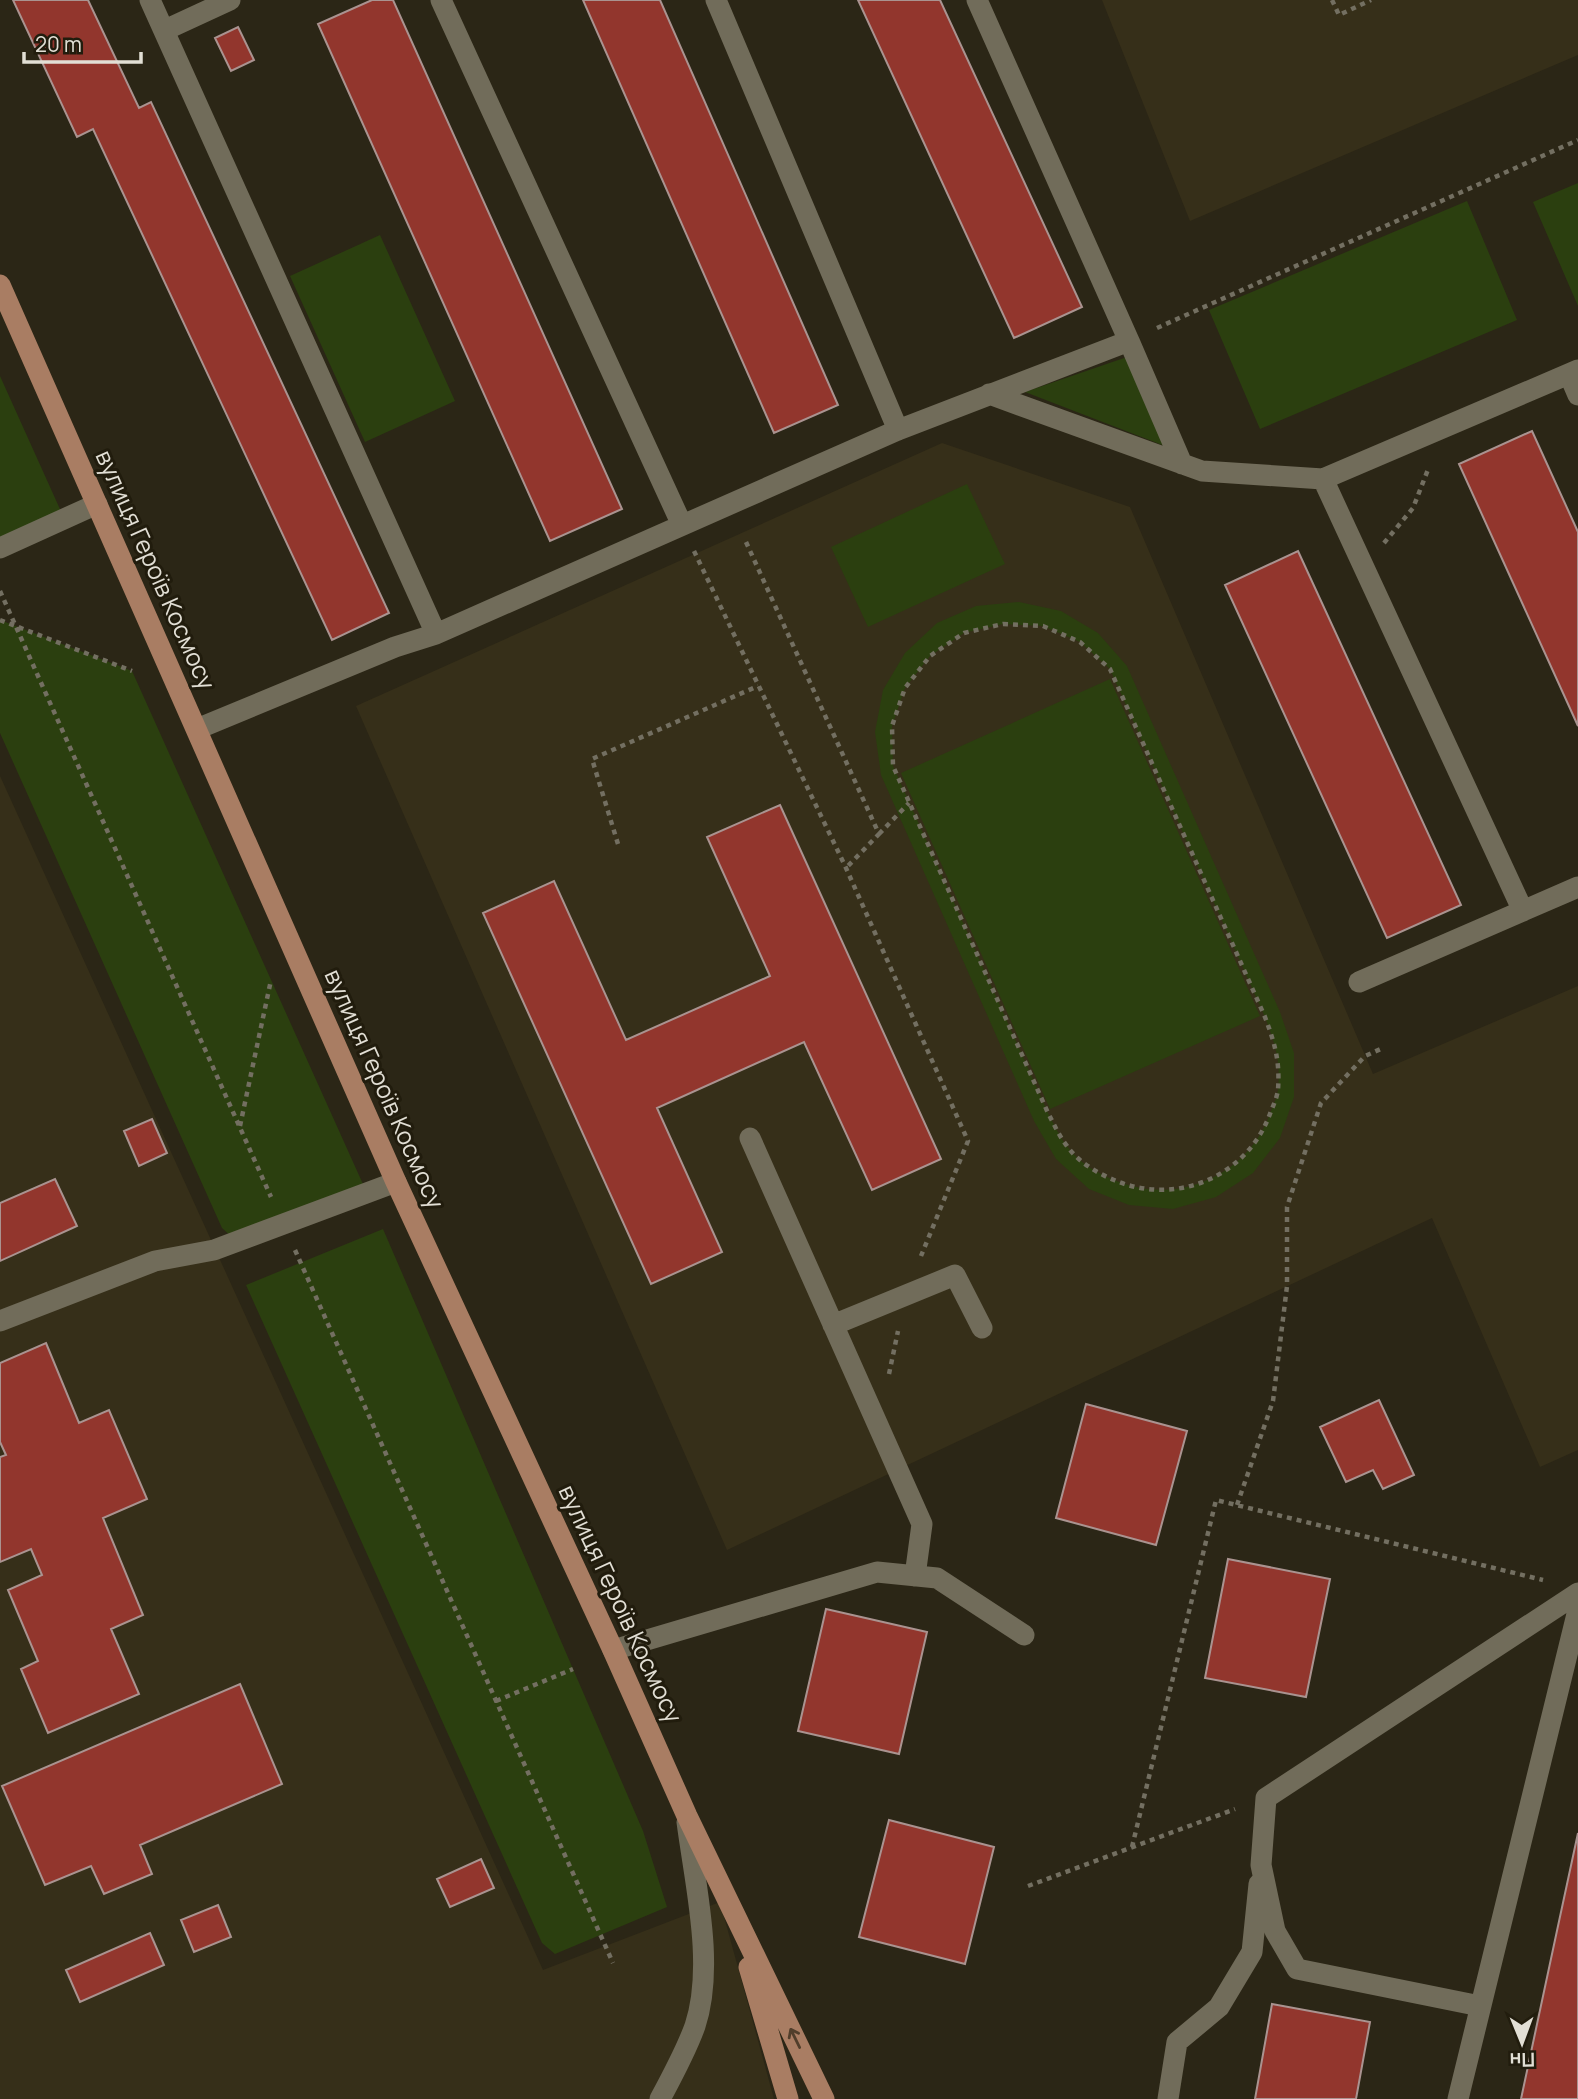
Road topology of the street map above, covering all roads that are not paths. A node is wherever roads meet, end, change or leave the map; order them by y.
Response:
1 (150, 0) edge
2 (230, 0) edge
3 (441, 0) edge
4 (716, 0) edge
5 (977, 0) edge
6 (165, 30) junction
7 (0, 285) edge
8 (1129, 341) junction
9 (1573, 372) edge
10 (989, 394) junction
11 (1578, 395) edge
12 (898, 430) junction
13 (1182, 464) junction
14 (1323, 479) junction
15 (97, 503) junction
16 (682, 525) junction
17 (0, 548) edge
18 (436, 634) junction
19 (197, 729) junction
20 (1578, 887) edge
21 (1523, 911) junction
22 (1359, 982) dead end
23 (750, 1138) dead end
24 (396, 1182) junction
25 (0, 1321) edge
26 (833, 1325) junction
27 (982, 1328) dead end
28 (915, 1576) junction
29 (1578, 1593) edge
30 (1578, 1610) edge
31 (1024, 1636) dead end
32 (613, 1650) junction
33 (687, 1816) junction
34 (1261, 1865) junction
35 (732, 1908) junction
36 (1480, 2006) junction
37 (660, 2099) edge
38 (788, 2099) edge
39 (824, 2099) edge
40 (1168, 2099) edge
41 (1458, 2099) edge

1 - 6 lane
2 - 6 lane
3 - 16 lane
4 - 12 lane
5 - 8 lane
6 - 18 lane
7 - 15 main road, вулиця Героїв Космосу
8 - 10 lane
8 - 13 lane
9 - 11 lane
9 - 14 lane
10 - 12 lane
10 - 13 lane
12 - 16 lane
13 - 14 lane
14 - 21 lane
15 - 17 lane
15 - 19 main road, вулиця Героїв Космосу
16 - 18 lane
18 - 19 lane
19 - 24 main road, вулиця Героїв Космосу
20 - 21 lane
21 - 22 lane
23 - 26 lane
24 - 25 lane
24 - 32 main road, вулиця Героїв Космосу
26 - 27 lane
26 - 28 lane
28 - 31 lane
28 - 32 lane
29 - 34 lane
30 - 36 lane
32 - 33 main road, вулиця Героїв Космосу
33 - 35 main road, вулиця Героїв Космосу
33 - 37 lane
34 - 36 lane
34 - 40 lane
35 - 38 main road, вулиця Героїв Космосу
39 -> 35 main road, вулиця Героїв Космосу
36 - 41 lane

